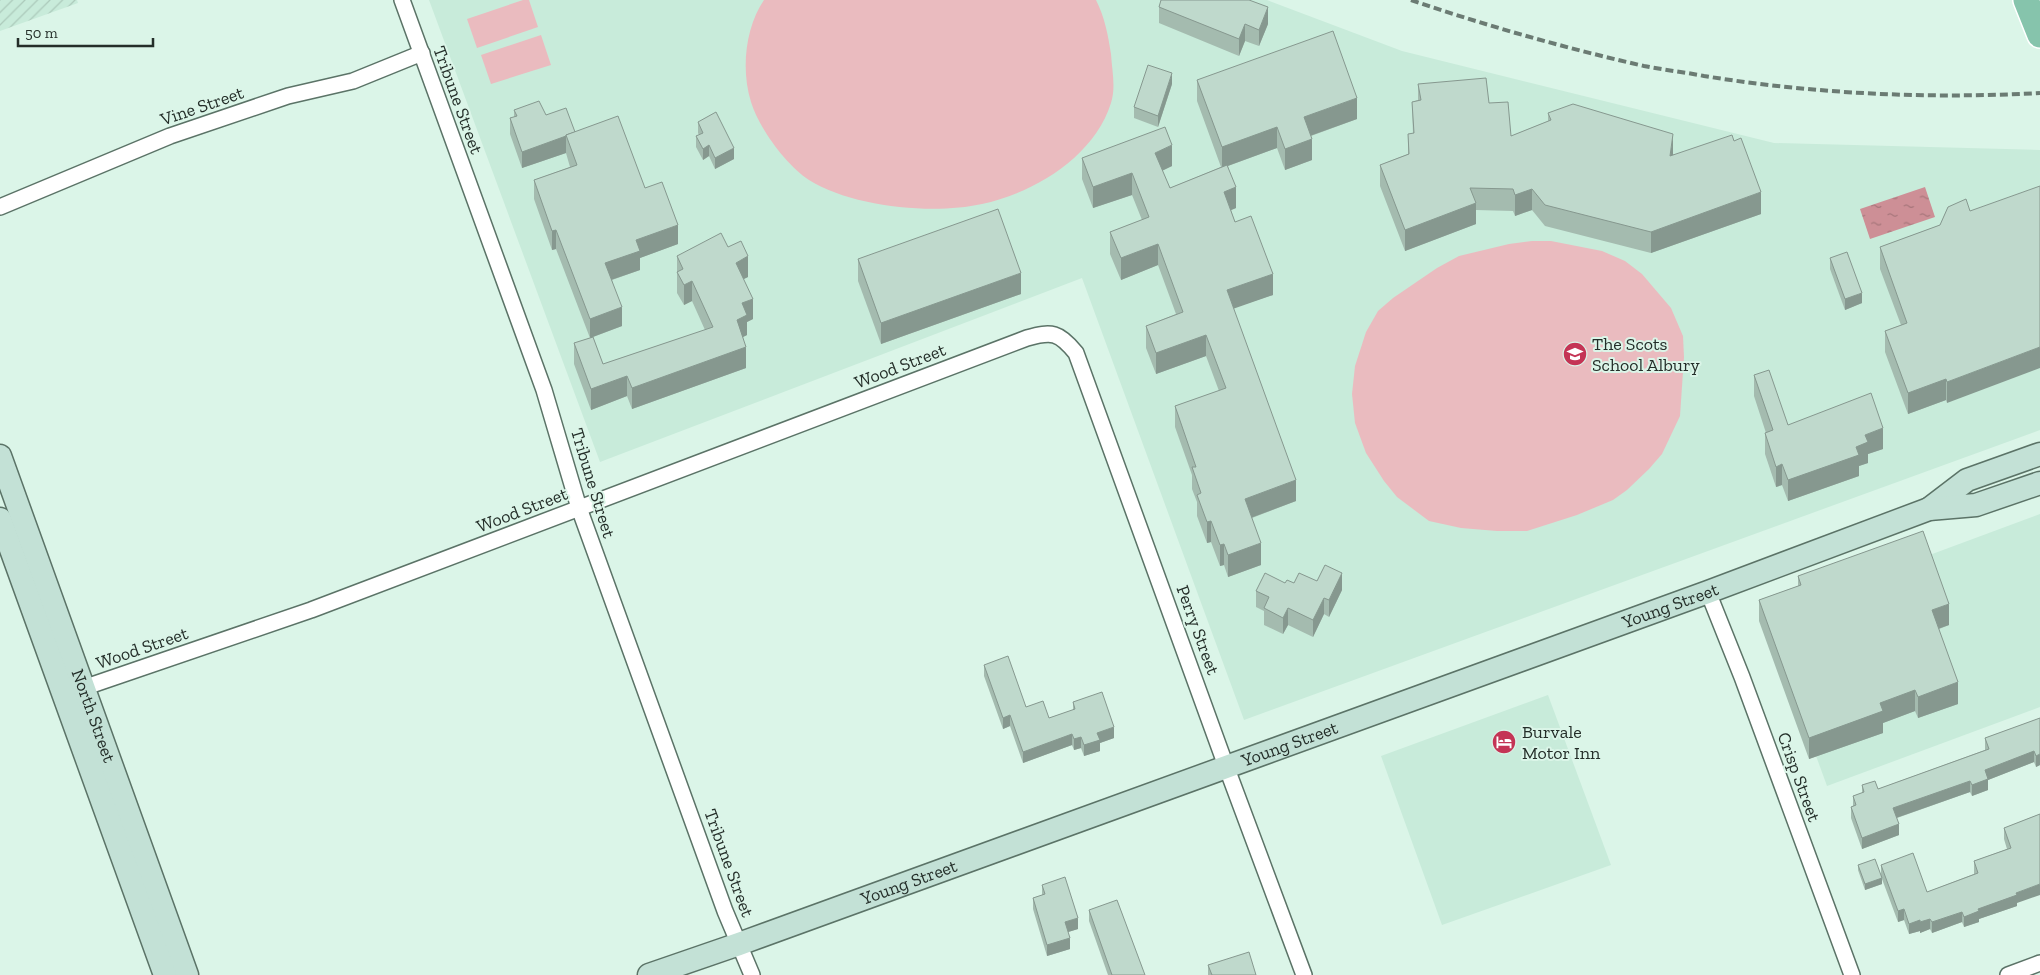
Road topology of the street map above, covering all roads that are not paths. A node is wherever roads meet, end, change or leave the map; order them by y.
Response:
1 (402, 0) edge
2 (2026, 0) edge
3 (2040, 35) edge
4 (422, 53) junction
5 (0, 207) edge
6 (1027, 338) joint
7 (2040, 454) edge
8 (0, 456) edge
9 (2040, 482) edge
10 (579, 508) junction
11 (1929, 509) junction
12 (0, 519) edge
13 (1708, 592) junction
14 (83, 688) junction
15 (1226, 766) junction
16 (739, 944) junction
17 (2040, 963) edge
18 (165, 975) edge
19 (187, 975) edge
20 (649, 975) edge
21 (752, 975) edge
22 (1304, 975) edge
23 (1852, 975) edge
24 (2008, 975) edge

1 - 4 street, Tribune Street
2 - 3 main road
4 - 5 street, Vine Street
4 - 10 street, Tribune Street
6 - 10 street, Wood Street
6 - 15 street, Perry Street
7 - 11 main road, Young Street
8 - 14 main road, North Street
9 - 11 main road, Young Street
10 - 14 street, Wood Street
10 - 16 street, Tribune Street
11 - 13 main road, Young Street
12 - 18 main road, North Street
13 - 15 main road, Young Street
13 - 23 street, Crisp Street
14 - 19 main road, North Street
15 - 16 main road, Young Street
15 - 22 street, Perry Street
16 - 20 main road, Young Street
16 - 21 street, Tribune Street
17 - 24 street

